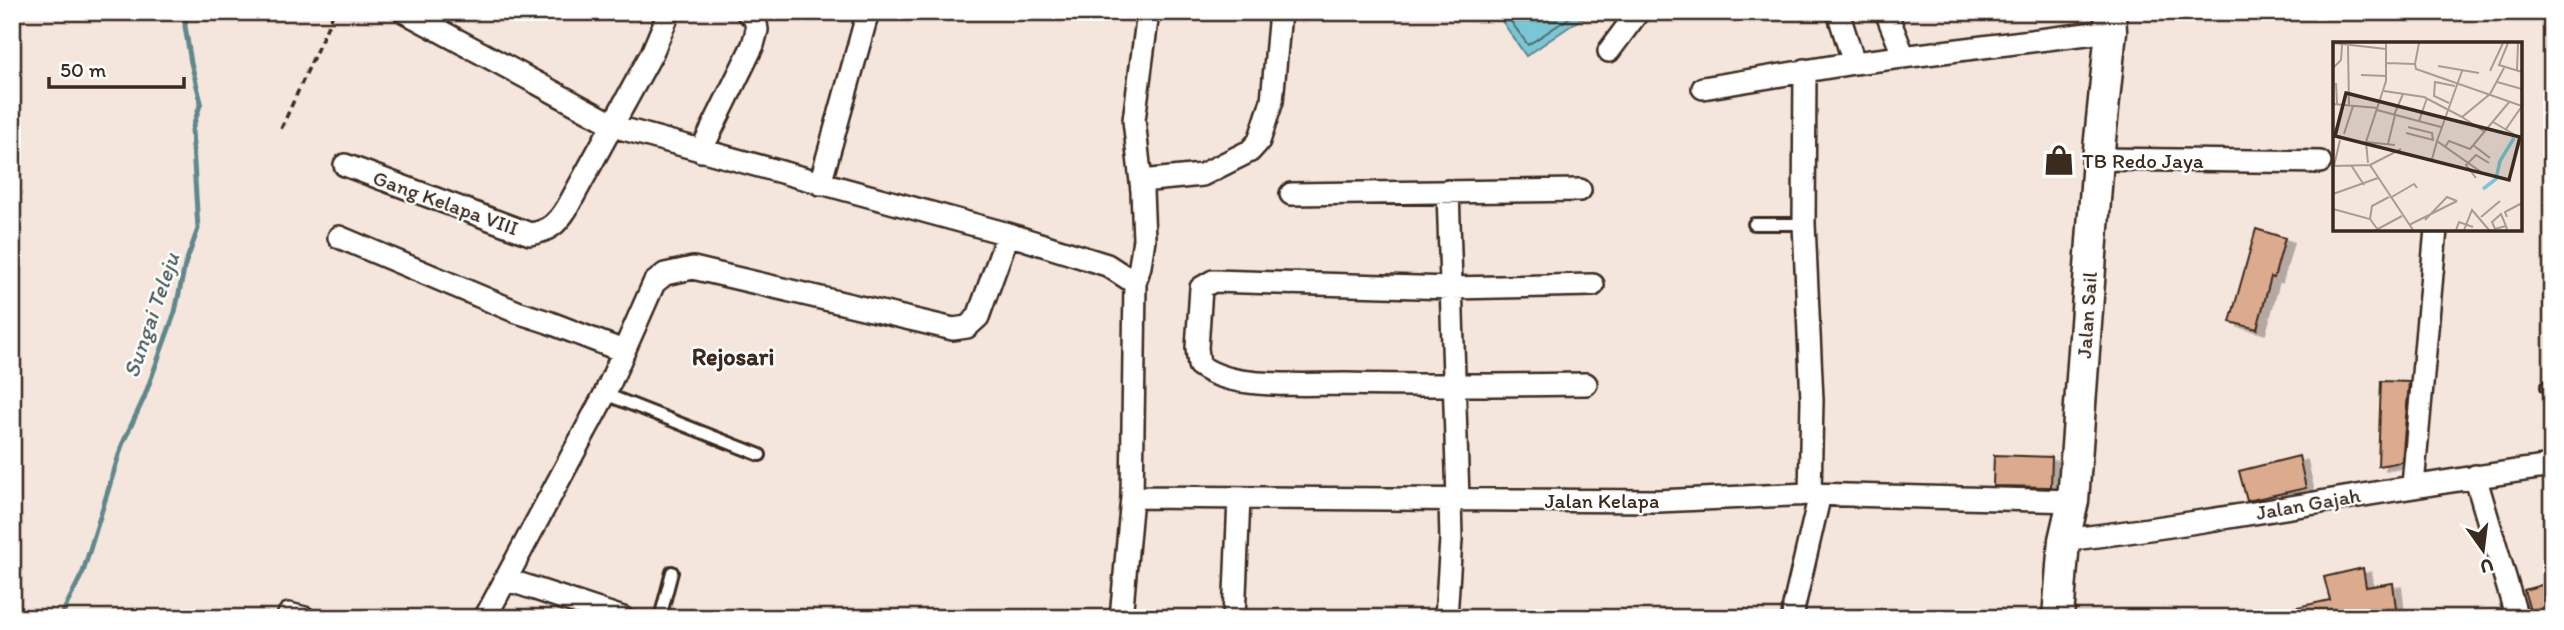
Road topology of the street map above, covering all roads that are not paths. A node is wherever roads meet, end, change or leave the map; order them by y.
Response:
1 (405, 12) edge
2 (667, 12) edge
3 (747, 12) edge
4 (867, 12) edge
5 (1146, 12) edge
6 (1280, 12) edge
7 (1638, 12) edge
8 (1838, 12) edge
9 (1886, 12) edge
10 (2110, 22) edge
11 (1609, 51) dead end
12 (1904, 57) junction
13 (1854, 63) junction
14 (1805, 70) junction
15 (1703, 88) dead end
16 (612, 124) junction
17 (701, 151) junction
18 (2098, 159) junction
19 (2320, 162) dead end
20 (345, 165) dead end
21 (1141, 181) junction
22 (820, 184) junction
23 (1580, 190) dead end
24 (1448, 191) junction
25 (1291, 194) dead end
26 (1754, 224) dead end
27 (1804, 224) junction
28 (2436, 231) edge
29 (1007, 234) junction
30 (339, 237) dead end
31 (1135, 283) junction
32 (1593, 285) dead end
33 (1451, 288) junction
34 (623, 351) junction
35 (1586, 384) dead end
36 (1453, 385) junction
37 (605, 394) junction
38 (760, 455) dead end
39 (2552, 466) edge
40 (2475, 476) junction
41 (2413, 485) junction
42 (1815, 494) junction
43 (1132, 497) junction
44 (1240, 498) junction
45 (1454, 499) junction
46 (2073, 501) junction
47 (2064, 540) junction
48 (672, 572) dead end
49 (505, 579) junction
50 (485, 618) edge
51 (623, 618) edge
52 (660, 618) edge
53 (1121, 618) edge
54 (1234, 618) edge
55 (1446, 618) edge
56 (1793, 618) edge
57 (2057, 618) edge
58 (2517, 618) edge

1 - 16 street
2 - 16 street, Gang Kelapa VIII
3 - 17 street
4 - 22 street
5 - 21 street
6 - 21 street
7 - 11 street
8 - 13 street
9 - 12 street
10 - 12 street
10 - 18 street, Jalan Sail
12 - 13 street
13 - 14 street
14 - 15 street
14 - 27 street
16 - 17 street
16 - 20 street, Gang Kelapa VIII
17 - 22 street
18 - 19 street
18 - 46 street, Jalan Sail
21 - 31 street
22 - 29 street
23 - 24 street
24 - 25 street
24 - 33 street
26 - 27 lane
27 - 42 street
28 - 41 street
29 - 31 street
29 - 34 street
30 - 34 street
31 - 43 street
32 - 33 street
33 - 36 street
33 - 36 street
34 - 37 street
35 - 36 street
36 - 45 street
37 - 38 lane
37 - 49 street
39 - 40 street, Jalan Gajah
40 - 41 street, Jalan Gajah
40 - 58 street
41 - 47 street, Jalan Gajah
42 - 45 street, Jalan Kelapa
42 - 46 street, Jalan Kelapa
42 - 56 street
43 - 44 street, Jalan Kelapa
43 - 53 street
44 - 45 street, Jalan Kelapa
44 - 54 street
45 - 55 street
46 - 47 street, Jalan Sail
47 - 57 street, Jalan Sail
48 - 52 lane
49 - 50 street
49 - 51 street

